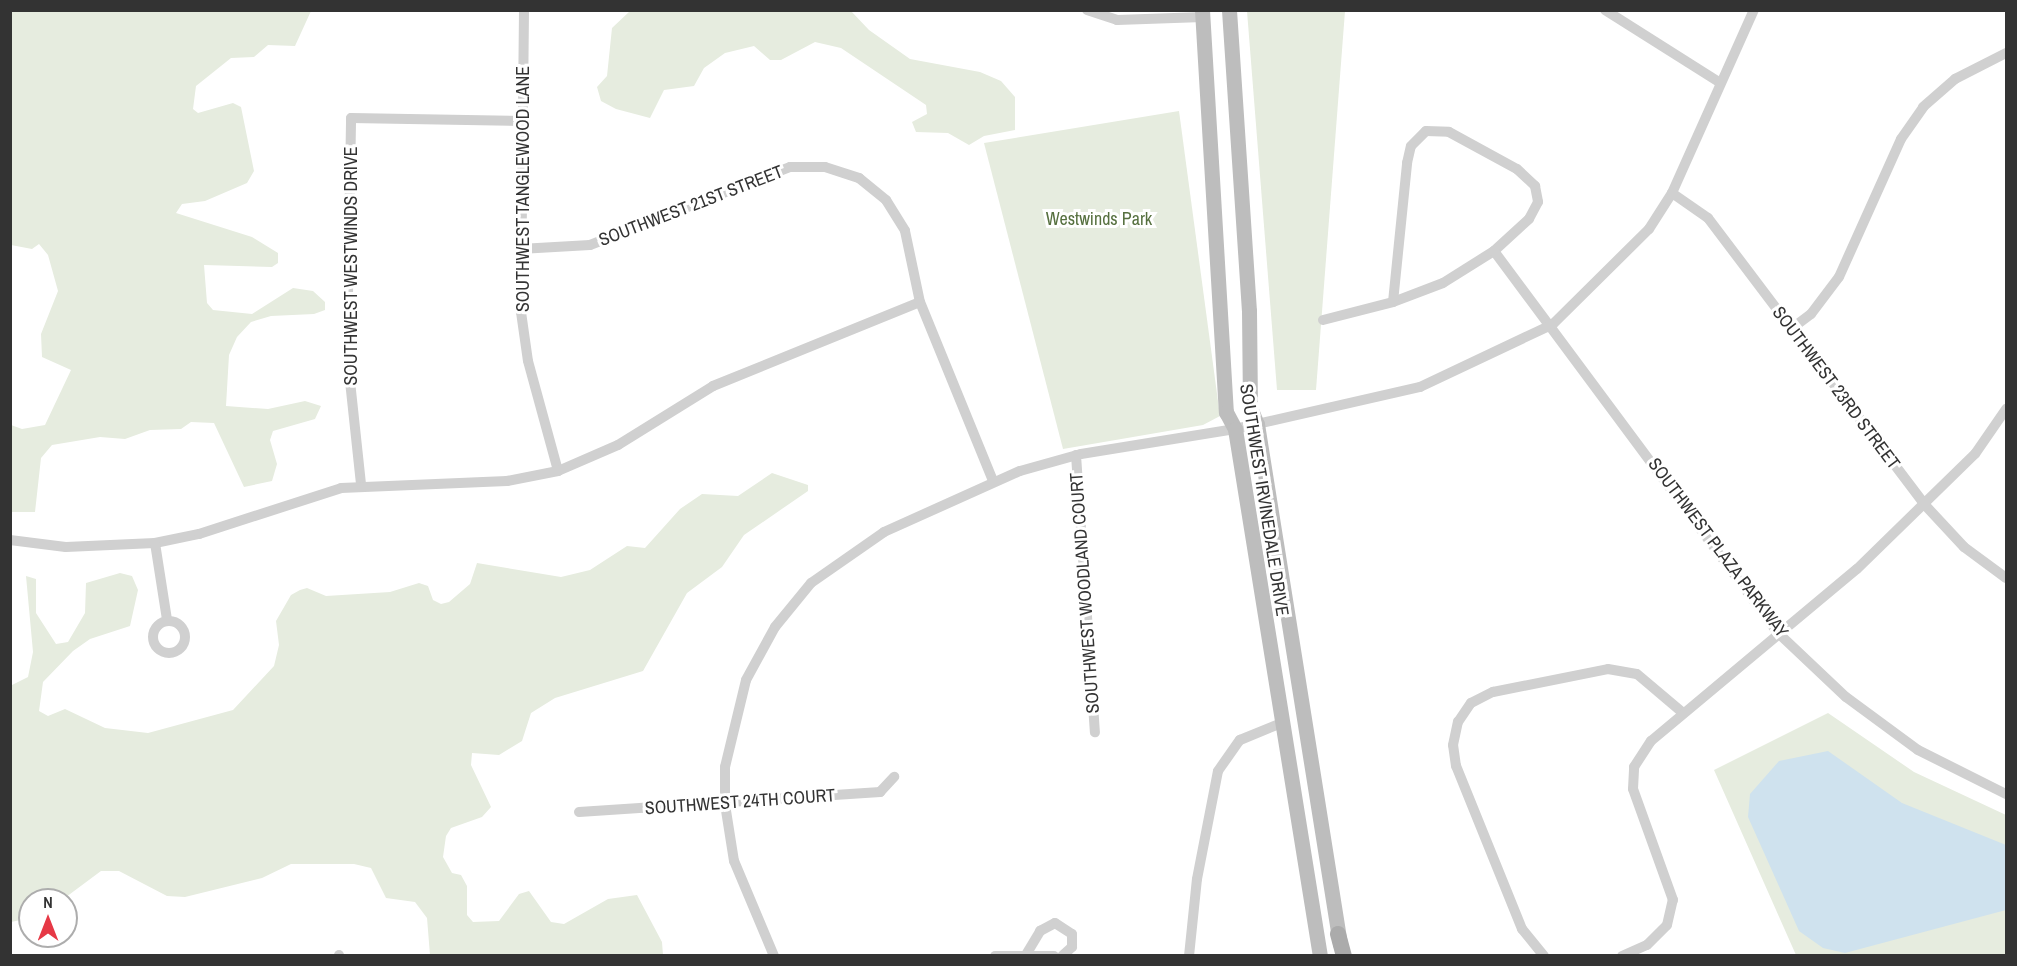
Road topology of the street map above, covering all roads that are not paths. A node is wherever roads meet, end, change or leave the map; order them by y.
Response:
1 (524, 10) edge
2 (1087, 10) edge
3 (1229, 10) edge
4 (1605, 10) edge
5 (1754, 10) edge
6 (1202, 14) edge
7 (2007, 53) edge
8 (1719, 82) junction
9 (522, 121) junction
10 (1672, 194) junction
11 (520, 249) junction
12 (1494, 251) junction
13 (920, 302) junction
14 (1393, 302) junction
15 (1323, 320) dead end
16 (1553, 324) junction
17 (1791, 329) junction
18 (2007, 409) edge
19 (1257, 424) junction
20 (1235, 429) junction
21 (1076, 455) junction
22 (558, 471) junction
23 (993, 481) junction
24 (360, 484) junction
25 (1925, 505) junction
26 (10, 540) edge
27 (155, 543) junction
28 (2007, 578) edge
29 (167, 621) dead end
30 (1778, 633) junction
31 (1682, 712) junction
32 (1279, 724) junction
33 (1095, 732) dead end
34 (894, 777) dead end
35 (2007, 794) edge
36 (725, 804) junction
37 (579, 812) dead end
38 (1338, 934) joint
39 (1027, 953) junction
40 (774, 956) edge
41 (995, 956) edge
42 (1054, 956) edge
43 (1062, 956) edge
44 (1189, 956) edge
45 (1320, 956) edge
46 (1342, 956) edge
47 (1544, 956) edge
48 (1622, 956) edge

1 - 9 street, SOUTHWEST TANGLEWOOD LANE
2 - 6 street
3 - 19 main road, SOUTHWEST IRVINEDALE DRIVE
4 - 8 street
5 - 8 street
6 - 20 main road, SOUTHWEST IRVINEDALE DRIVE
7 - 17 street
8 - 10 street
9 - 11 street, SOUTHWEST TANGLEWOOD LANE
9 - 24 street, SOUTHWEST WESTWINDS DRIVE
10 - 16 street
10 - 17 street, SOUTHWEST 23RD STREET
11 - 13 street, SOUTHWEST 21ST STREET
11 - 22 street, SOUTHWEST TANGLEWOOD LANE
12 - 14 street
12 - 14 street
12 - 16 street, SOUTHWEST PLAZA PARKWAY
13 - 22 street
13 - 23 street, SOUTHWEST 21ST STREET
14 - 15 street
16 - 19 street
16 - 30 street, SOUTHWEST PLAZA PARKWAY
17 - 25 street, SOUTHWEST 23RD STREET
18 - 25 street
19 - 20 street
19 - 38 main road, SOUTHWEST IRVINEDALE DRIVE
20 - 21 street
20 - 32 main road, SOUTHWEST IRVINEDALE DRIVE
21 - 23 street
21 - 33 street, SOUTHWEST WOODLAND COURT
22 - 24 street
23 - 36 street
24 - 27 street
25 - 28 street, SOUTHWEST 23RD STREET
25 - 30 street
26 - 27 street
27 - 29 street
30 - 31 street
30 - 35 street, SOUTHWEST PLAZA PARKWAY
31 - 47 street
31 - 48 street
32 - 44 street
32 - 45 main road, SOUTHWEST IRVINEDALE DRIVE
34 - 36 street, SOUTHWEST 24TH COURT
36 - 37 street, SOUTHWEST 24TH COURT
36 - 40 street
38 - 46 main road
39 - 41 street
39 - 42 street
39 - 43 street

